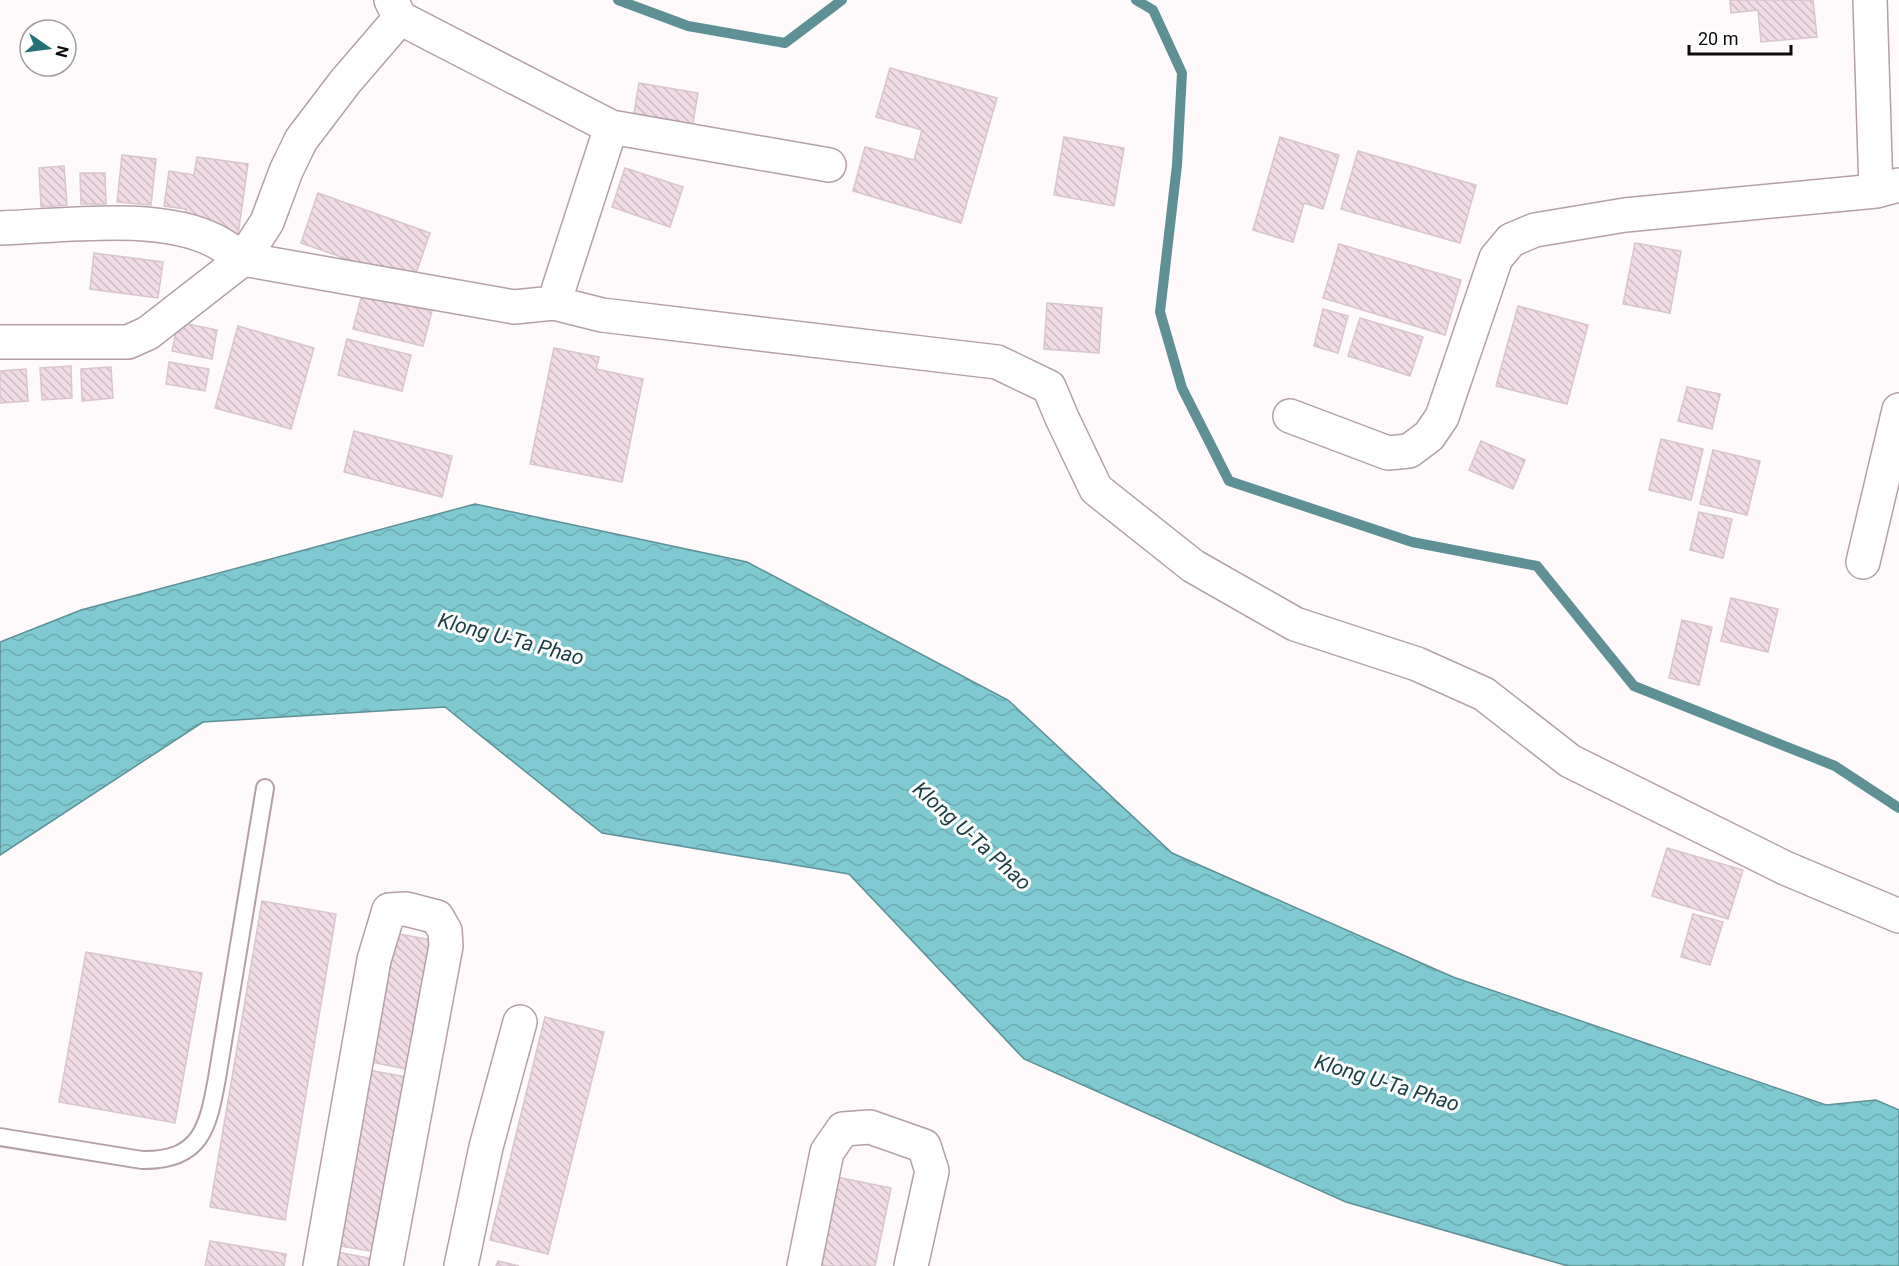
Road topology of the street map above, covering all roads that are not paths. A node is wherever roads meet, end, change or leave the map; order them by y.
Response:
1 (1870, 0) edge
2 (395, 9) edge
3 (611, 127) junction
4 (829, 165) dead end
5 (1888, 188) edge
6 (0, 228) edge
7 (243, 259) junction
8 (554, 303) junction
9 (0, 342) edge
10 (1899, 410) edge
11 (1290, 416) dead end
12 (1863, 562) dead end
13 (264, 788) dead end
14 (1899, 916) edge
15 (520, 1022) dead end
16 (0, 1137) edge
17 (320, 1266) edge
18 (386, 1266) edge
19 (460, 1266) edge
20 (804, 1266) edge
21 (912, 1266) edge

1 - 5 street
2 - 3 street
2 - 7 street
3 - 4 street
3 - 8 street
5 - 11 street
6 - 7 street
7 - 8 street
7 - 9 street
8 - 14 street
10 - 12 street
13 - 16 lane
15 - 19 street
17 - 18 street
20 - 21 street

